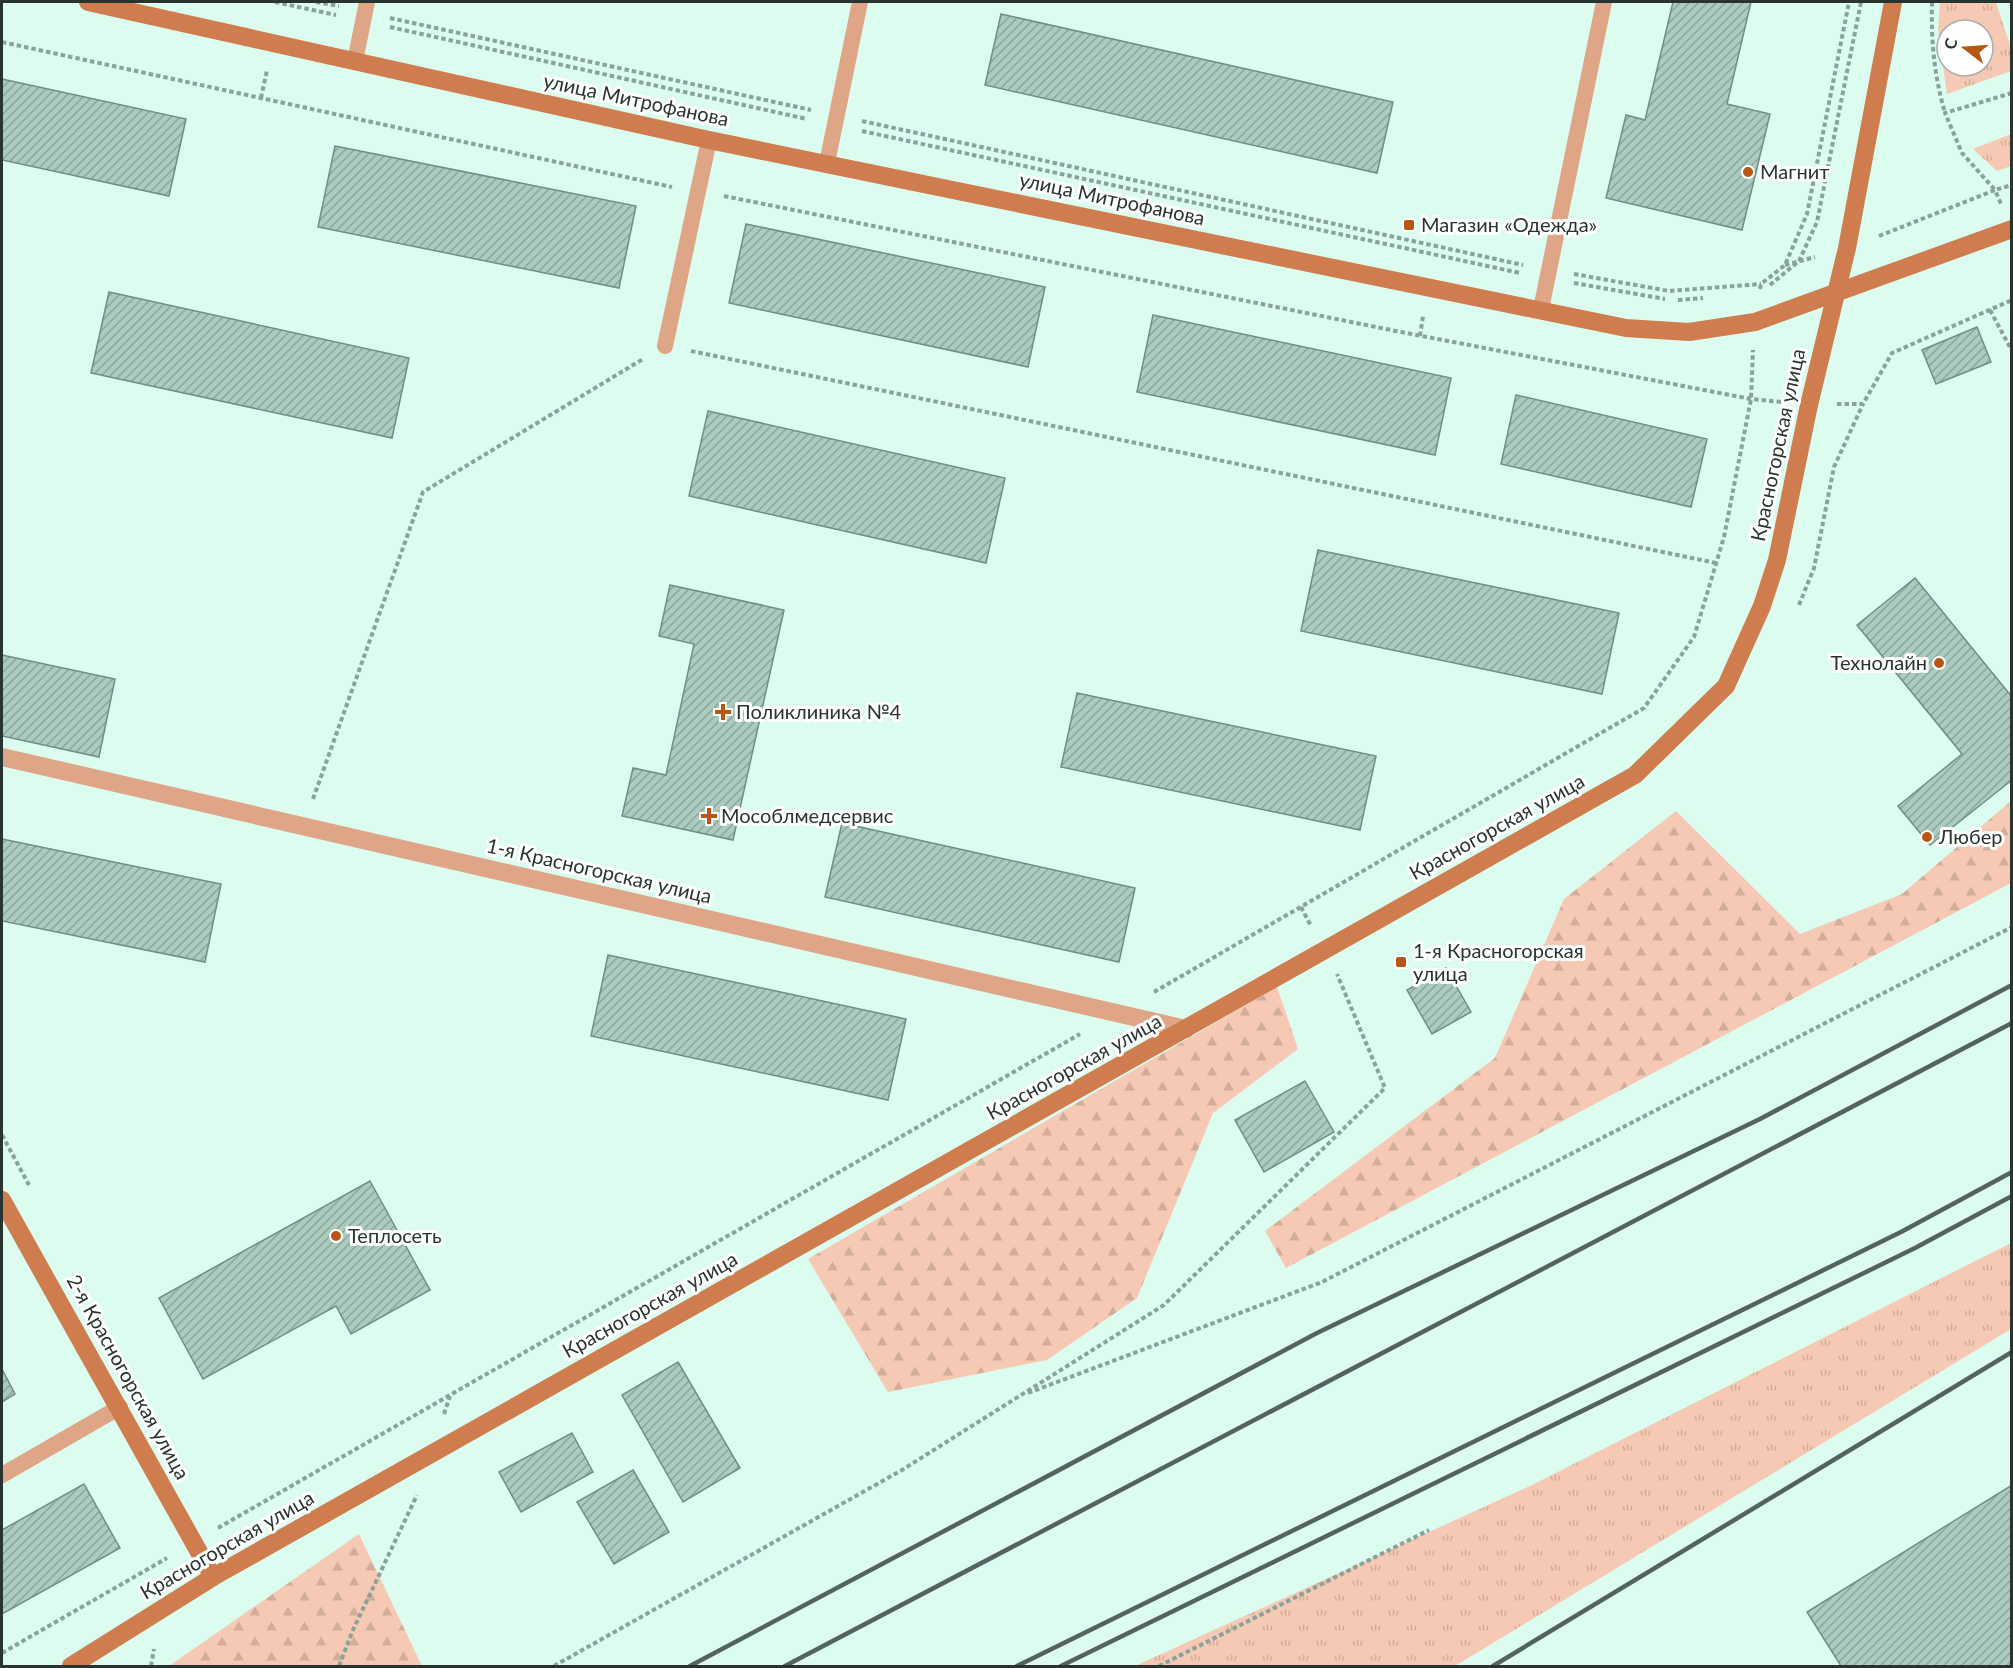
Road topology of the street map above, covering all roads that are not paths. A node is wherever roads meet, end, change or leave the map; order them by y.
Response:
1 (88, 2) edge
2 (860, 2) edge
3 (1604, 2) edge
4 (1893, 2) edge
5 (365, 11) edge
6 (355, 61) junction
7 (709, 140) junction
8 (826, 163) junction
9 (2011, 229) edge
10 (1835, 293) junction
11 (1541, 309) junction
12 (665, 346) road end
13 (2, 757) edge
14 (1186, 1029) junction
15 (2, 1200) edge
16 (120, 1407) junction
17 (2, 1475) edge
18 (213, 1577) junction
19 (71, 1666) edge

1 - 6 street, улица Митрофанова
2 - 8 lane
3 - 11 lane
4 - 10 street
5 - 6 lane
6 - 7 street, улица Митрофанова
7 - 8 street, улица Митрофанова
7 - 12 lane
8 - 11 street, улица Митрофанова
9 - 10 street, улица Митрофанова
10 - 11 street, улица Митрофанова
10 - 14 street, Красногорская улица
13 - 14 street, 1-я Красногорская улица
14 - 18 street, Красногорская улица
15 - 16 street, 2-я Красногорская улица
16 - 17 lane
16 - 18 street, 2-я Красногорская улица
18 - 19 street, Красногорская улица

